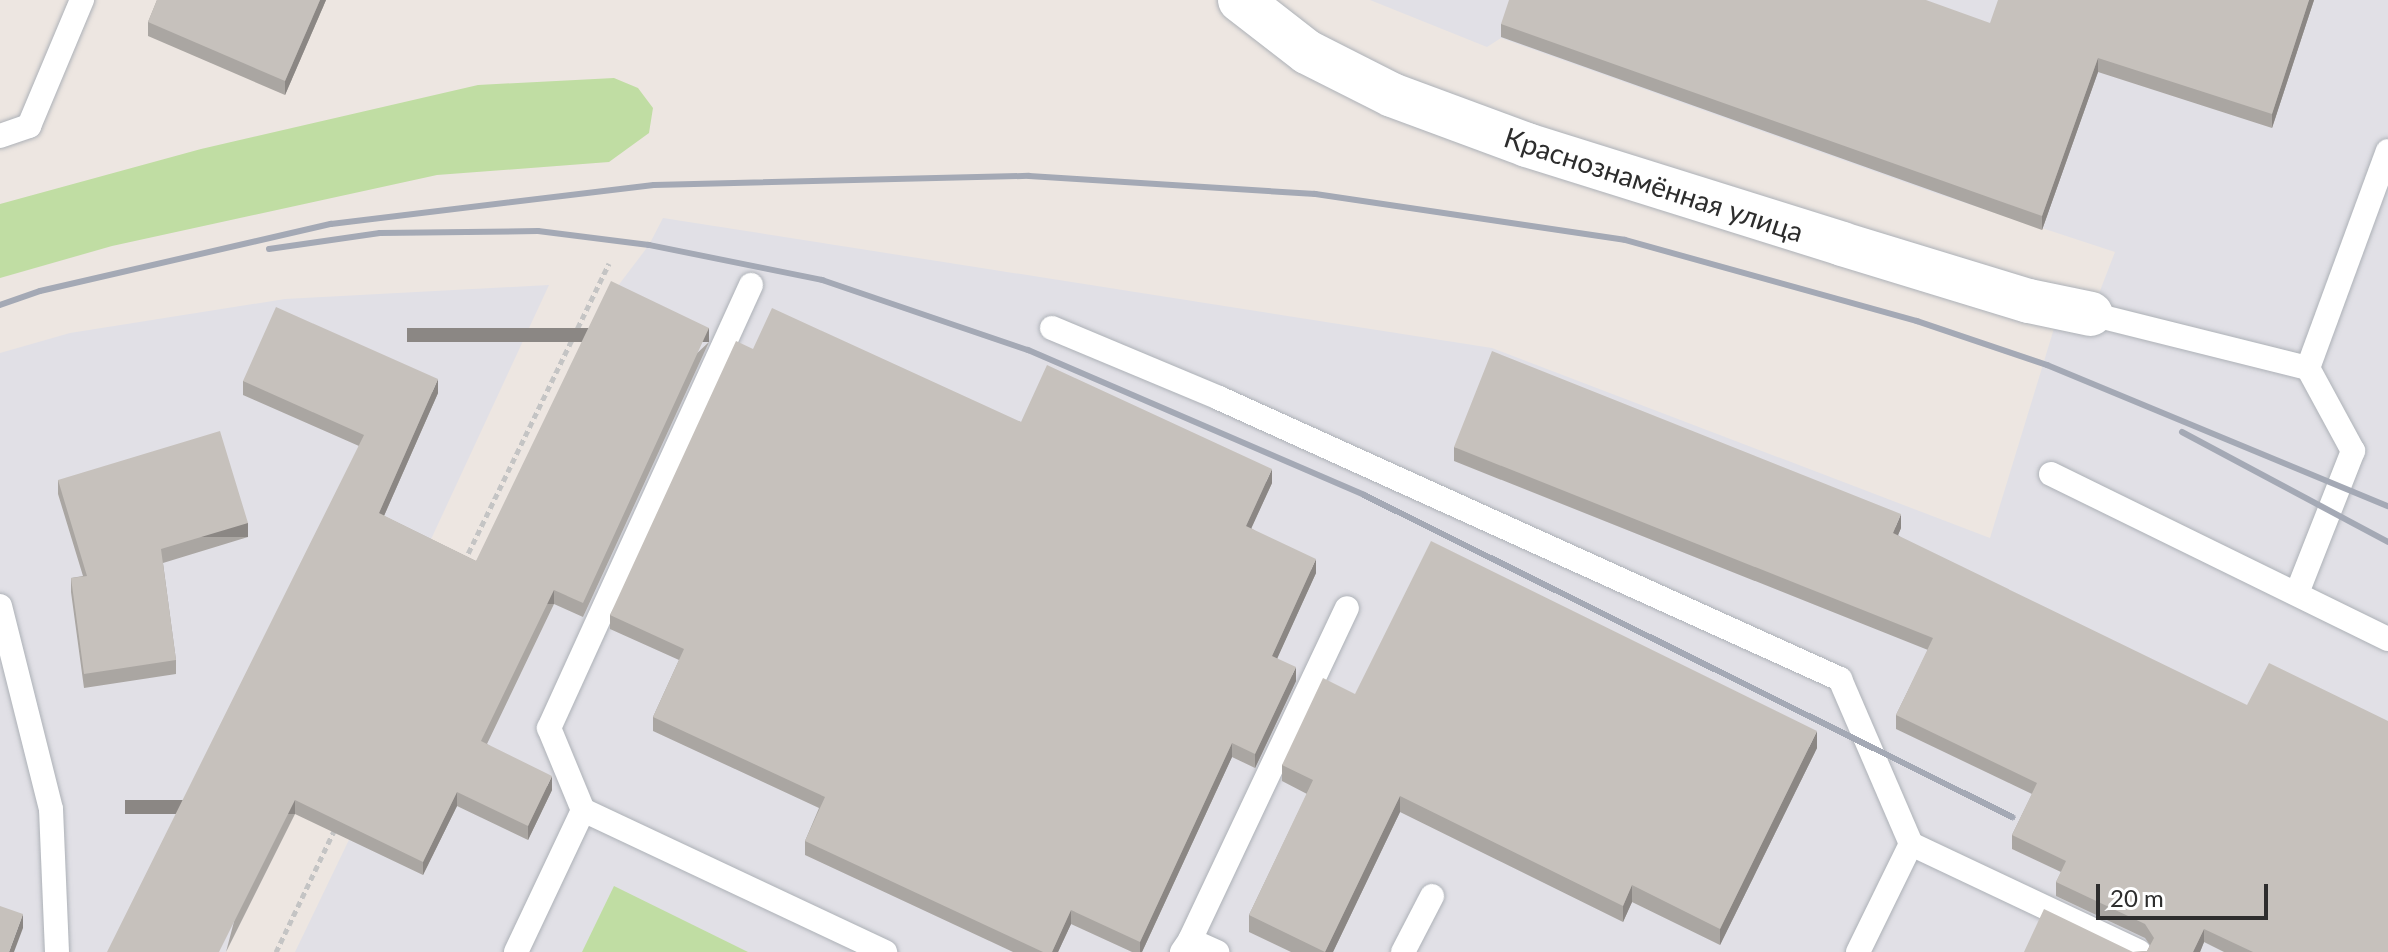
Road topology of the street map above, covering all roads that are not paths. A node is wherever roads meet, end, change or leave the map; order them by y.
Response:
1 (82, 0) edge
2 (1240, 0) edge
3 (0, 136) edge
4 (2388, 151) edge
5 (751, 285) dead end
6 (2091, 314) joint
7 (1052, 328) dead end
8 (2308, 368) junction
9 (2051, 474) dead end
10 (2297, 593) junction
11 (0, 606) edge
12 (1347, 608) dead end
13 (2388, 639) edge
14 (583, 810) junction
15 (1911, 844) junction
16 (1432, 896) dead end
17 (1186, 946) edge
18 (57, 952) edge
19 (516, 952) edge
20 (885, 952) edge
21 (1217, 952) edge
22 (1403, 952) edge
23 (1858, 952) edge
24 (2139, 952) edge

1 - 3 lane
2 - 6 street, Краснознамённая улица
4 - 8 lane
5 - 14 lane
6 - 8 lane
7 - 15 lane
8 - 10 lane
9 - 10 lane
10 - 13 lane
11 - 18 lane
12 - 17 lane
14 - 19 lane
14 - 20 lane
15 - 23 lane
15 - 24 lane
16 - 22 lane
17 - 21 lane

